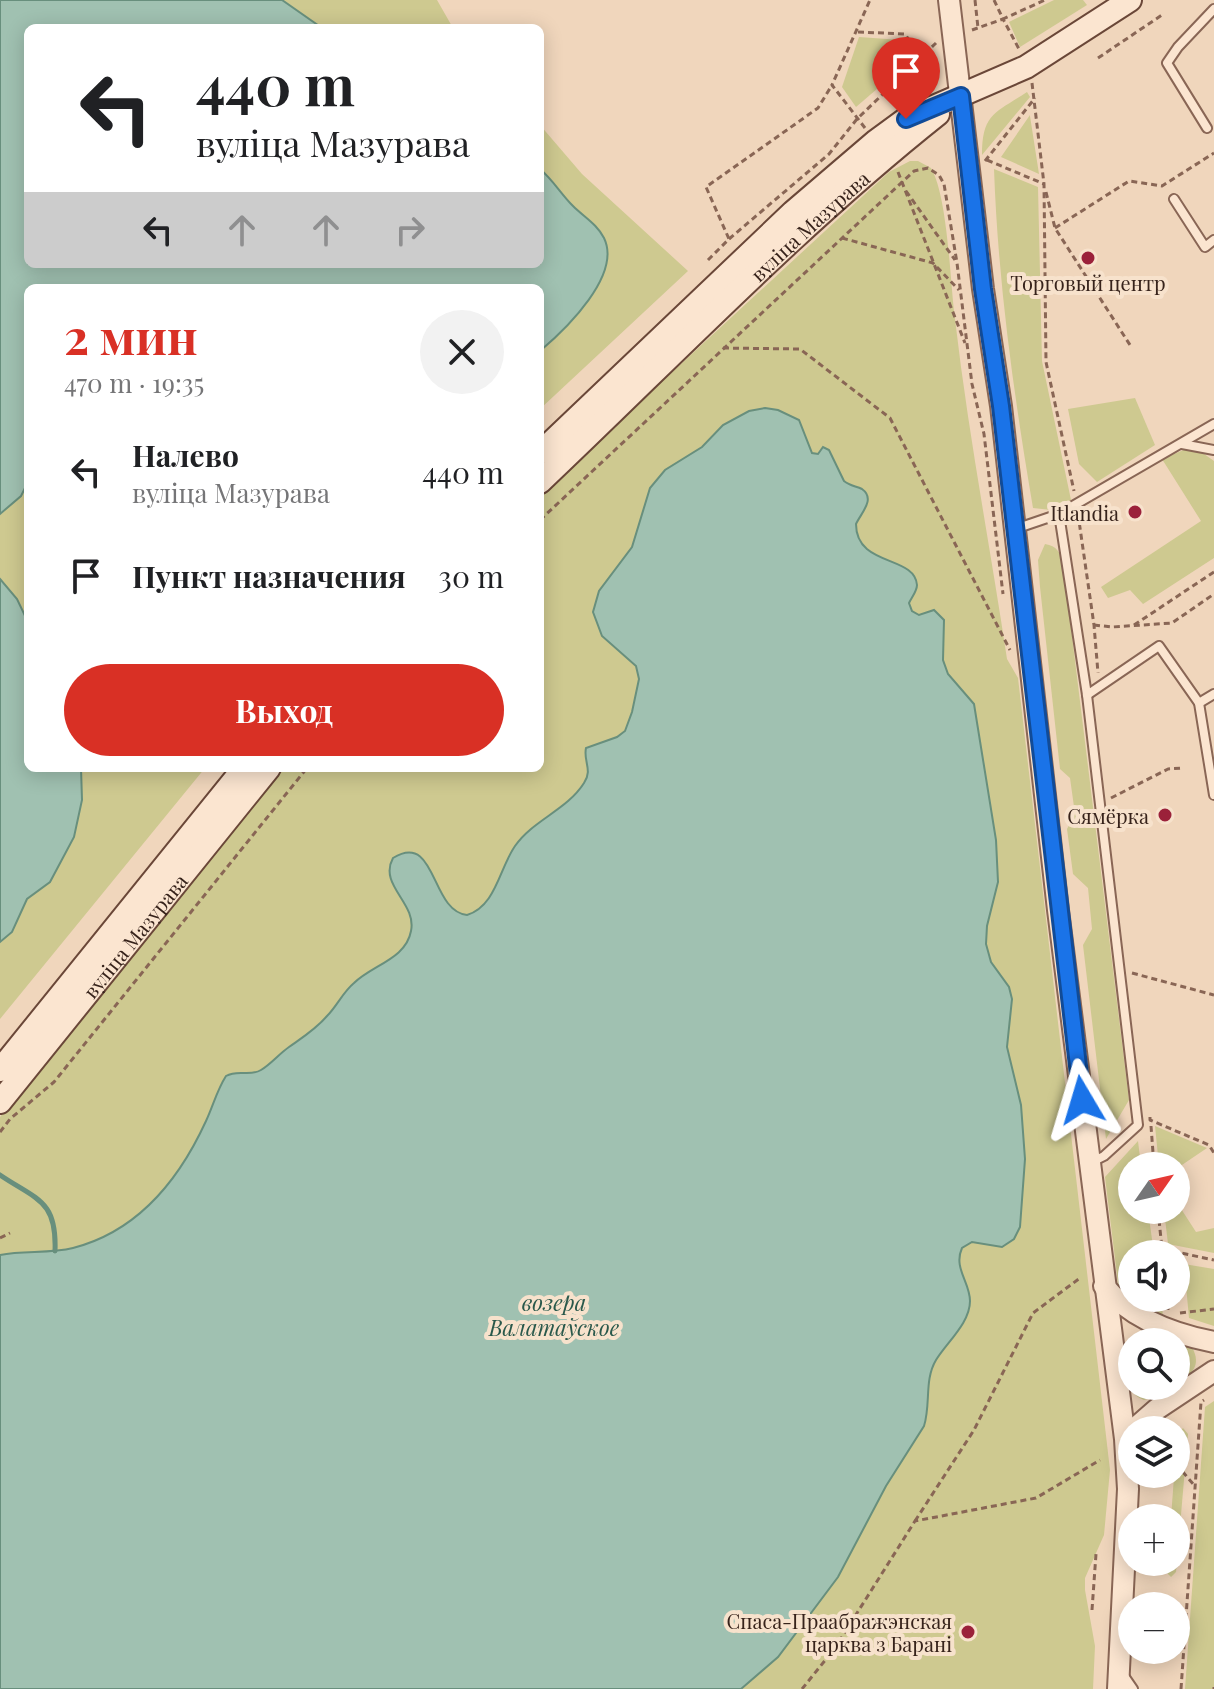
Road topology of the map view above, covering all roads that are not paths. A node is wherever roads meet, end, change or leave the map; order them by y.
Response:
1 (949, 0) edge
2 (1130, 0) edge
3 (1214, 9) edge
4 (961, 96) junction
5 (1207, 128) dead end
6 (1174, 199) dead end
7 (1214, 240) edge
8 (1214, 424) edge
9 (1182, 444) junction
10 (544, 449) edge
11 (1214, 450) edge
12 (544, 478) edge
13 (1059, 514) junction
14 (1014, 529) junction
15 (1214, 694) edge
16 (1087, 695) junction
17 (1199, 703) junction
18 (241, 772) edge
19 (266, 772) edge
20 (1214, 795) edge
21 (0, 1070) edge
22 (5, 1111) edge
23 (1090, 1163) junction
24 (1104, 1286) junction
25 (1164, 1319) junction
26 (1172, 1328) edge
27 (1190, 1340) edge
28 (1190, 1342) edge
29 (1214, 1342) edge
30 (1112, 1349) junction
31 (1204, 1380) edge
32 (1118, 1393) edge
33 (1125, 1400) edge
34 (1157, 1409) junction
35 (1149, 1416) edge
36 (1128, 1488) edge
37 (1119, 1667) junction
38 (1118, 1689) edge
39 (1133, 1689) edge

1 - 4 street
2 - 4 main road
3 - 5 lane
4 - 10 main road, вуліца Мазурава
4 - 12 main road, вуліца Мазурава
4 - 14 street
6 - 7 lane
8 - 9 lane
9 - 11 lane
9 - 13 lane
13 - 14 lane
13 - 16 lane
14 - 23 street
15 - 17 lane
16 - 17 lane
16 - 23 lane
17 - 20 lane
18 - 21 main road, вуліца Мазурава
19 - 22 main road, вуліца Мазурава
23 - 24 street
24 - 25 street
24 - 30 street
25 - 26 street
25 - 30 street
27 - 29 street
28 - 31 street
30 - 32 street
31 - 34 street
33 - 34 street
34 - 35 street
36 - 37 street
37 - 38 street
37 - 39 lane

